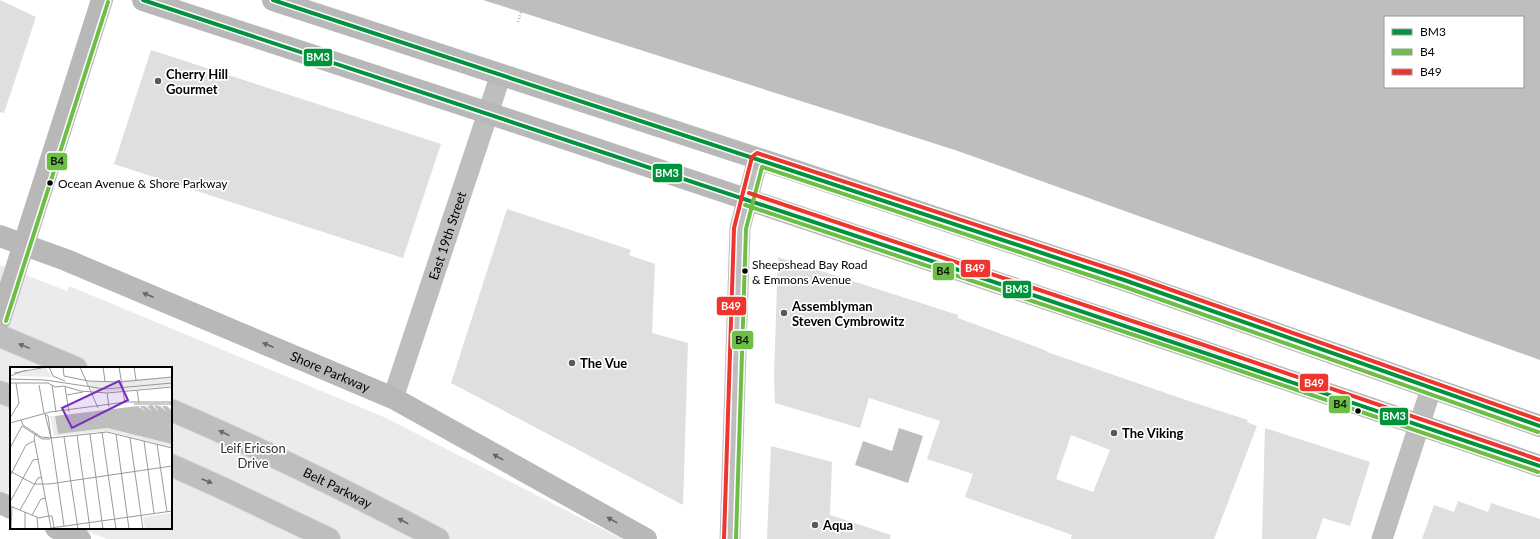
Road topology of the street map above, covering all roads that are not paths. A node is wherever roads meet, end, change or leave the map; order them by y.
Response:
1 (102, 0) edge
2 (143, 0) edge
3 (273, 0) edge
4 (501, 74) junction
5 (488, 113) junction
6 (758, 158) junction
7 (747, 199) junction
8 (0, 236) edge
9 (24, 245) junction
10 (0, 319) edge
11 (0, 336) edge
12 (74, 367) edge
13 (1431, 389) junction
14 (0, 392) edge
15 (10, 396) edge
16 (393, 398) junction
17 (172, 410) edge
18 (1419, 425) junction
19 (1540, 426) edge
20 (172, 465) edge
21 (1540, 466) edge
22 (0, 503) edge
23 (10, 508) edge
24 (58, 529) edge
25 (80, 539) edge
26 (329, 539) edge
27 (438, 539) edge
28 (646, 539) edge
29 (730, 539) edge
30 (1382, 539) edge

1 - 9 main road
2 - 5 main road
3 - 4 main road
4 - 5 street, East 19th Street
4 - 6 main road
5 - 7 main road
5 - 16 street, East 19th Street
6 - 7 street
6 - 13 main road
7 - 18 main road
7 - 29 street
8 - 9 main road, Shore Parkway
9 - 10 main road
16 -> 9 main road, Shore Parkway
12 -> 11 highway
13 - 18 street
13 - 19 main road
14 - 15 highway
28 -> 16 main road, Shore Parkway
27 -> 17 highway, Belt Parkway
18 - 21 main road
18 - 30 street
20 -> 26 highway
22 - 23 main road
24 - 25 main road

